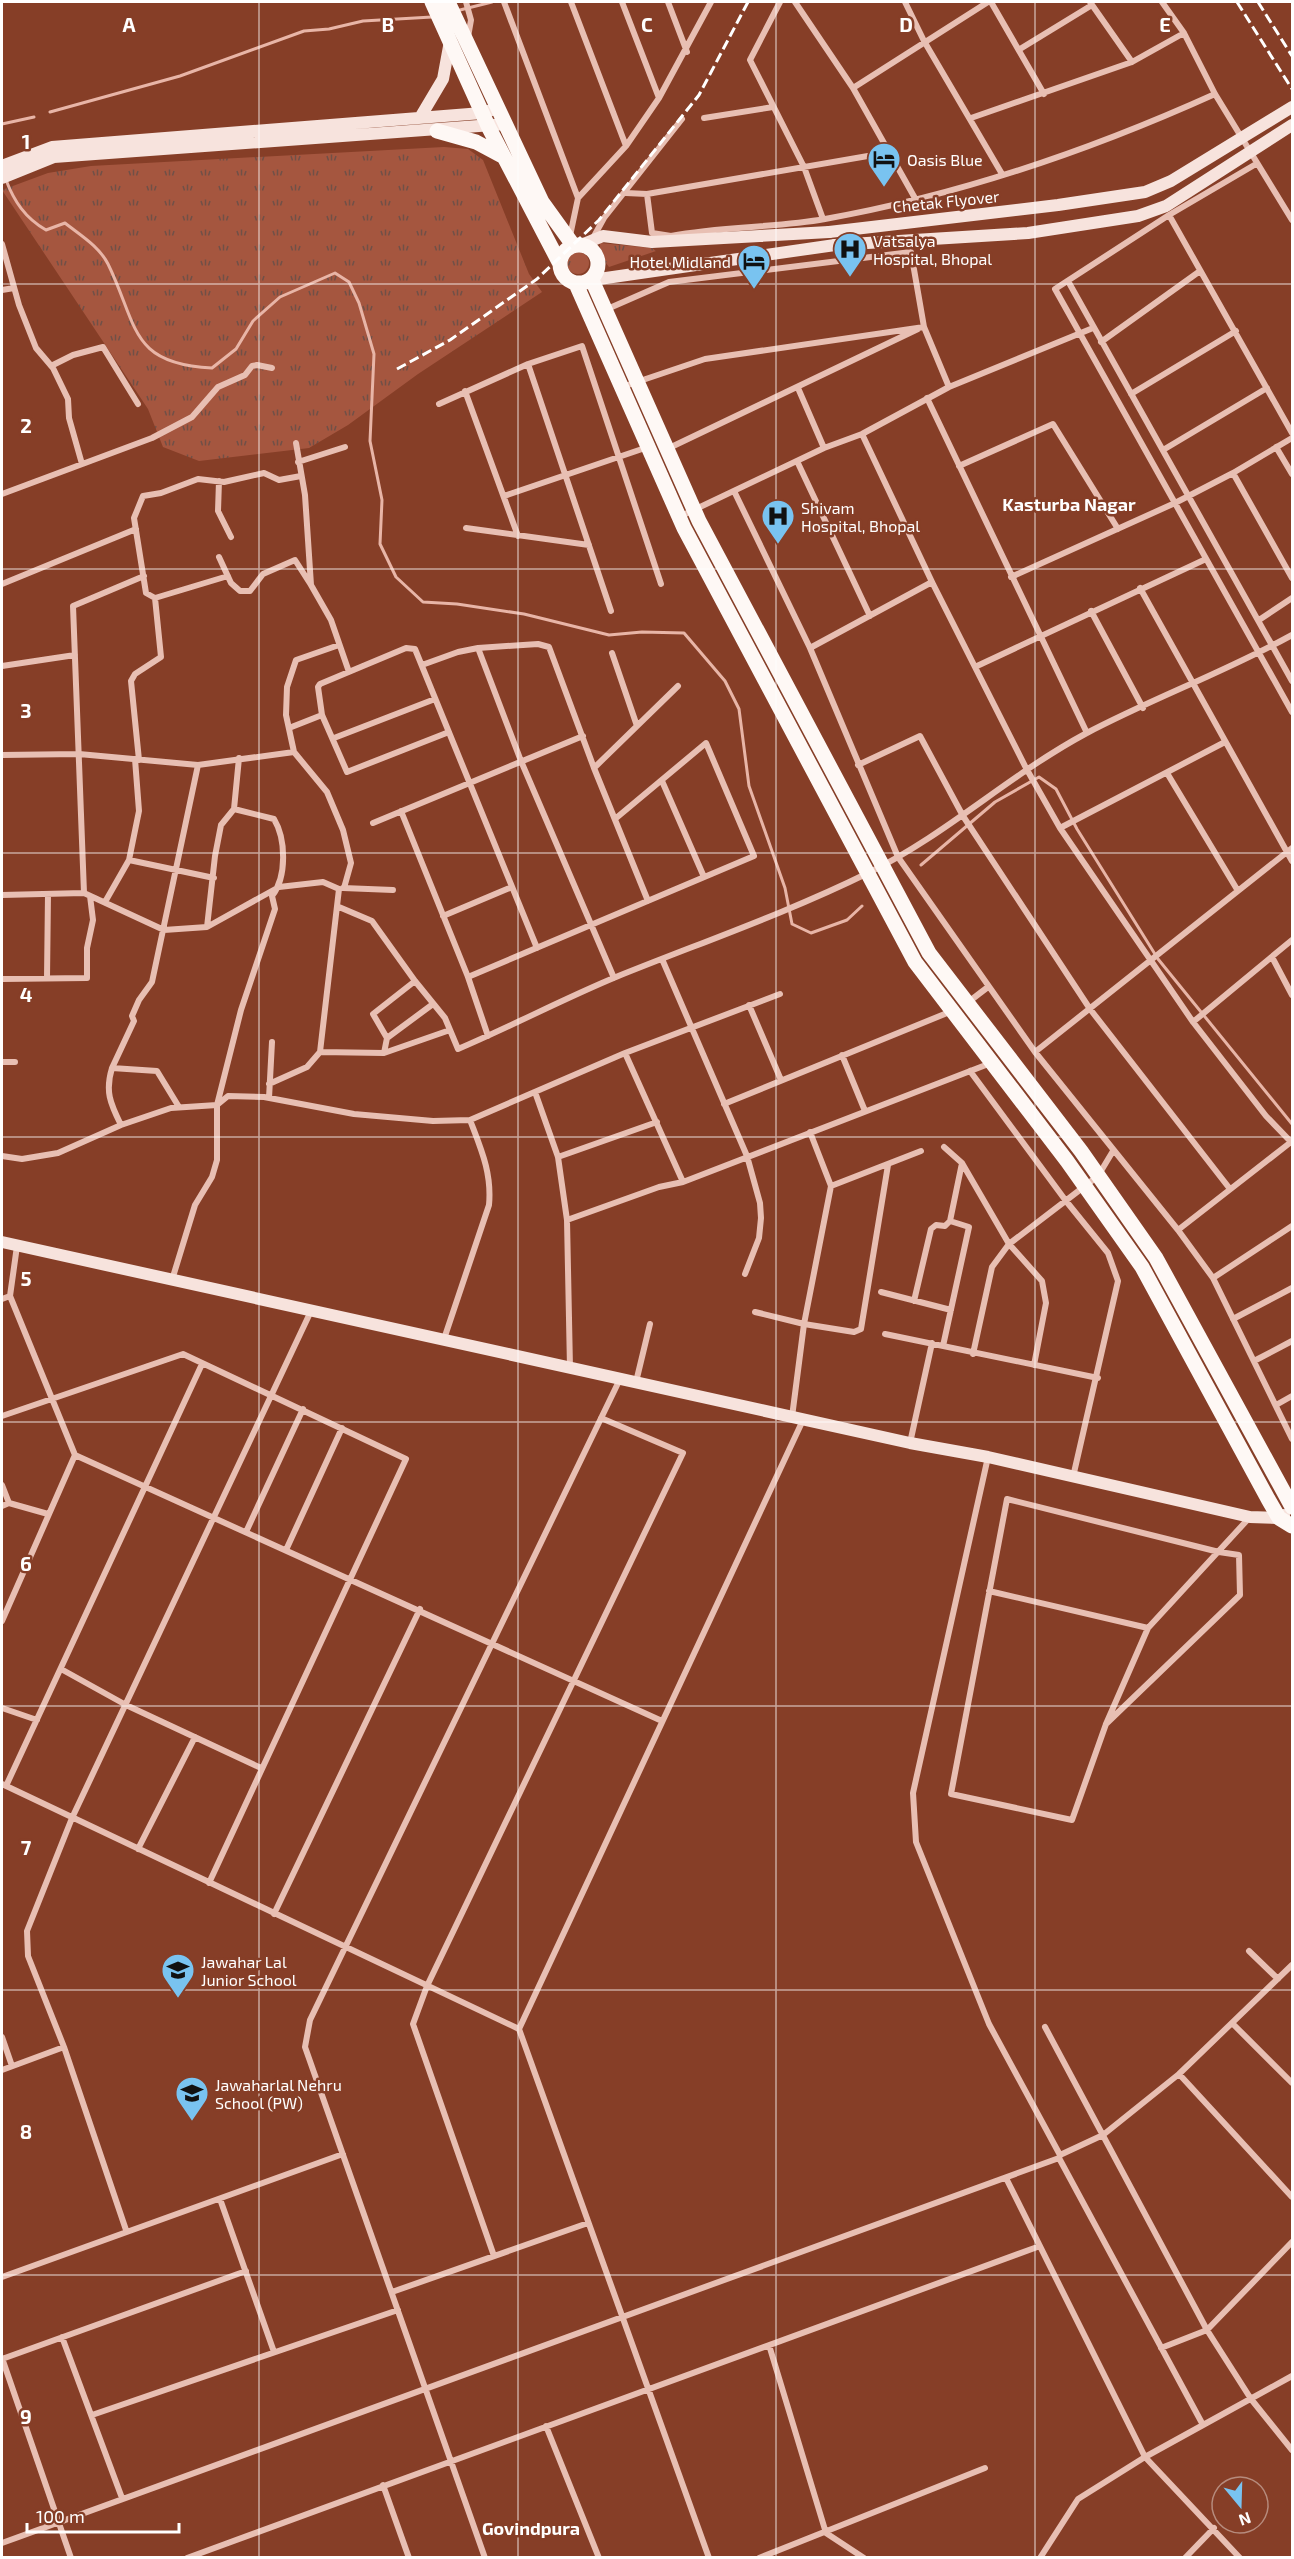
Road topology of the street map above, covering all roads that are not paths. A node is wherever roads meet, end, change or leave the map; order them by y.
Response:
1 (466, 2) edge
2 (504, 2) edge
3 (571, 2) edge
4 (622, 2) edge
5 (668, 2) edge
6 (780, 2) edge
7 (795, 2) edge
8 (905, 2) edge
9 (989, 2) edge
10 (1162, 2) edge
11 (710, 3) edge
12 (1091, 3) edge
13 (438, 4) edge
14 (1184, 33) junction
15 (463, 34) junction
16 (447, 36) junction
17 (924, 41) junction
18 (1020, 49) junction
19 (687, 52) junction
20 (1132, 62) junction
21 (853, 88) junction
22 (1044, 94) junction
23 (1215, 94) junction
24 (659, 99) junction
25 (773, 107) junction
26 (1293, 107) edge
27 (498, 108) junction
28 (482, 113) junction
29 (421, 116) junction
30 (682, 118) dead end
31 (704, 118) dead end
32 (971, 118) junction
33 (506, 124) junction
34 (1293, 125) edge
35 (489, 128) junction
36 (437, 131) junction
37 (626, 146) junction
38 (891, 152) junction
39 (504, 157) junction
40 (1256, 164) junction
41 (2, 166) edge
42 (16, 166) junction
43 (804, 167) junction
44 (1002, 174) junction
45 (2, 178) edge
46 (626, 193) junction
47 (647, 194) junction
48 (578, 198) junction
49 (916, 200) junction
50 (1169, 215) junction
51 (823, 219) junction
52 (1293, 220) edge
53 (579, 242) junction
54 (2, 244) edge
55 (559, 262) junction
56 (1200, 271) junction
57 (592, 280) junction
58 (1068, 281) junction
59 (576, 284) junction
60 (14, 288) junction
61 (2, 290) edge
62 (605, 310) junction
63 (591, 318) junction
64 (924, 327) junction
65 (1093, 328) junction
66 (1236, 331) junction
67 (1079, 334) junction
68 (600, 338) junction
69 (1101, 342) junction
70 (582, 346) junction
71 (528, 364) junction
72 (51, 366) junction
73 (272, 368) dead end
74 (628, 384) junction
75 (949, 387) junction
76 (798, 388) junction
77 (1268, 388) junction
78 (465, 391) junction
79 (1131, 394) junction
80 (927, 398) junction
81 (138, 404) dead end
82 (439, 404) dead end
83 (1293, 433) edge
84 (862, 434) junction
85 (1293, 438) edge
86 (296, 443) dead end
87 (345, 447) dead end
88 (648, 447) junction
89 (1276, 447) junction
90 (824, 448) junction
91 (667, 450) junction
92 (1163, 450) junction
93 (620, 456) junction
94 (797, 461) junction
95 (298, 462) junction
96 (82, 464) junction
97 (959, 466) junction
98 (1233, 473) junction
99 (564, 474) junction
100 (1293, 474) edge
101 (301, 476) junction
102 (219, 481) junction
103 (734, 491) junction
104 (2, 494) edge
105 (504, 496) junction
106 (1188, 496) junction
107 (1175, 503) junction
108 (694, 510) junction
109 (679, 517) junction
110 (466, 528) dead end
111 (136, 529) junction
112 (1118, 529) junction
113 (518, 536) junction
114 (231, 537) dead end
115 (589, 545) junction
116 (219, 557) dead end
117 (1206, 559) junction
118 (144, 576) junction
119 (228, 576) junction
120 (1011, 577) junction
121 (1293, 578) edge
122 (932, 582) junction
123 (2, 584) edge
124 (661, 584) dead end
125 (313, 587) junction
126 (1140, 588) junction
127 (155, 598) junction
128 (1293, 598) edge
129 (611, 611) dead end
130 (1091, 611) junction
131 (870, 616) junction
132 (1259, 620) junction
133 (1040, 635) junction
134 (1293, 635) edge
135 (339, 645) junction
136 (1273, 646) junction
137 (478, 648) junction
138 (810, 648) junction
139 (612, 653) dead end
140 (1259, 653) junction
141 (75, 655) junction
142 (422, 665) junction
143 (2, 666) edge
144 (977, 666) junction
145 (349, 672) junction
146 (1293, 681) edge
147 (1195, 683) junction
148 (678, 686) dead end
149 (435, 699) junction
150 (1143, 708) junction
151 (1292, 711) edge
152 (322, 715) junction
153 (637, 726) junction
154 (289, 728) junction
155 (449, 732) junction
156 (1087, 733) junction
157 (583, 735) junction
158 (334, 738) junction
159 (1225, 742) junction
160 (294, 752) junction
161 (79, 754) junction
162 (2, 755) edge
163 (239, 758) junction
164 (137, 759) junction
165 (521, 761) junction
166 (195, 764) junction
167 (858, 765) junction
168 (594, 768) junction
169 (1026, 768) junction
170 (1167, 773) junction
171 (662, 781) junction
172 (470, 783) junction
173 (234, 809) junction
174 (401, 811) junction
175 (963, 816) junction
176 (615, 819) junction
177 (373, 823) dead end
178 (1060, 828) junction
179 (1289, 850) edge
180 (898, 857) junction
181 (129, 860) junction
182 (1293, 861) edge
183 (883, 865) junction
184 (170, 870) junction
185 (868, 873) junction
186 (704, 877) junction
187 (214, 878) junction
188 (279, 887) junction
189 (512, 887) junction
190 (342, 889) junction
191 (393, 890) dead end
192 (1238, 891) junction
193 (48, 894) junction
194 (2, 895) edge
195 (87, 895) junction
196 (648, 901) junction
197 (105, 902) junction
198 (339, 907) junction
199 (443, 916) junction
200 (592, 924) junction
201 (207, 927) junction
202 (164, 930) junction
203 (1293, 940) edge
204 (537, 948) junction
205 (1272, 957) junction
206 (662, 959) junction
207 (1150, 961) junction
208 (468, 977) junction
209 (46, 978) junction
210 (614, 978) junction
211 (2, 979) edge
212 (415, 981) junction
213 (988, 987) junction
214 (780, 994) dead end
215 (1293, 995) edge
216 (967, 1003) junction
217 (433, 1004) junction
218 (749, 1005) junction
219 (1090, 1009) junction
220 (952, 1010) junction
221 (1193, 1022) junction
222 (689, 1027) junction
223 (450, 1030) junction
224 (488, 1036) junction
225 (387, 1038) junction
226 (272, 1042) dead end
227 (320, 1052) junction
228 (1035, 1052) junction
229 (384, 1053) junction
230 (625, 1053) junction
231 (842, 1055) junction
232 (2, 1062) edge
233 (15, 1062) dead end
234 (992, 1063) junction
235 (112, 1068) junction
236 (970, 1071) junction
237 (781, 1080) junction
238 (269, 1084) junction
239 (536, 1092) junction
240 (269, 1098) junction
241 (724, 1104) junction
242 (217, 1105) junction
243 (179, 1107) junction
244 (865, 1111) junction
245 (470, 1120) junction
246 (657, 1122) junction
247 (121, 1125) junction
248 (810, 1132) junction
249 (1292, 1142) edge
250 (944, 1148) dead end
251 (921, 1151) dead end
252 (1113, 1151) junction
253 (747, 1156) junction
254 (2, 1157) edge
255 (558, 1157) junction
256 (962, 1163) junction
257 (888, 1165) junction
258 (1098, 1176) junction
259 (683, 1182) junction
260 (831, 1186) junction
261 (1085, 1186) junction
262 (1230, 1189) junction
263 (1066, 1201) junction
264 (567, 1220) junction
265 (950, 1221) junction
266 (1293, 1226) edge
267 (1178, 1230) junction
268 (2, 1242) edge
269 (1010, 1244) junction
270 (17, 1246) junction
271 (745, 1274) dead end
272 (1213, 1278) junction
273 (172, 1280) junction
274 (1293, 1288) edge
275 (881, 1292) dead end
276 (10, 1296) junction
277 (2, 1299) edge
278 (914, 1301) junction
279 (951, 1310) junction
280 (311, 1311) junction
281 (755, 1312) dead end
282 (1233, 1318) junction
283 (650, 1324) dead end
284 (804, 1324) junction
285 (885, 1334) dead end
286 (444, 1340) junction
287 (1293, 1341) edge
288 (932, 1343) junction
289 (943, 1346) junction
290 (973, 1354) junction
291 (1254, 1361) junction
292 (202, 1364) junction
293 (1034, 1365) junction
294 (570, 1368) junction
295 (1098, 1378) junction
296 (620, 1379) junction
297 (636, 1383) junction
298 (272, 1395) junction
299 (1293, 1396) edge
300 (51, 1398) junction
301 (1276, 1405) junction
302 (303, 1409) junction
303 (2, 1416) edge
304 (601, 1418) junction
305 (797, 1418) junction
306 (342, 1428) junction
307 (1293, 1438) edge
308 (910, 1443) junction
309 (75, 1455) junction
310 (988, 1457) junction
311 (1073, 1477) junction
312 (2, 1485) edge
313 (145, 1487) junction
314 (5, 1505) edge
315 (1288, 1511) edge
316 (48, 1514) junction
317 (1250, 1517) junction
318 (214, 1518) junction
319 (1293, 1526) edge
320 (246, 1532) junction
321 (286, 1550) junction
322 (1219, 1552) junction
323 (352, 1579) junction
324 (990, 1592) junction
325 (420, 1610) junction
326 (2, 1621) edge
327 (1148, 1628) junction
328 (492, 1642) junction
329 (61, 1670) junction
330 (574, 1679) junction
331 (126, 1705) junction
332 (2, 1708) edge
333 (37, 1720) junction
334 (662, 1721) junction
335 (1106, 1724) junction
336 (195, 1737) junction
337 (261, 1768) junction
338 (4, 1785) edge
339 (72, 1818) junction
340 (138, 1849) junction
341 (209, 1883) junction
342 (274, 1914) junction
343 (345, 1948) junction
344 (1249, 1951) dead end
345 (1293, 1965) edge
346 (1278, 1979) junction
347 (427, 1986) junction
348 (1233, 2024) junction
349 (1045, 2027) dead end
350 (519, 2029) junction
351 (2, 2037) edge
352 (64, 2047) junction
353 (12, 2066) junction
354 (2, 2070) edge
355 (1179, 2074) junction
356 (1293, 2083) edge
357 (1103, 2135) junction
358 (343, 2154) junction
359 (1059, 2157) junction
360 (1006, 2178) junction
361 (1293, 2197) edge
362 (220, 2199) junction
363 (588, 2223) junction
364 (126, 2230) junction
365 (1293, 2242) edge
366 (1040, 2246) junction
367 (494, 2256) junction
368 (246, 2271) junction
369 (2, 2277) edge
370 (392, 2292) junction
371 (398, 2310) junction
372 (622, 2318) junction
373 (1208, 2330) junction
374 (62, 2337) junction
375 (769, 2345) junction
376 (1161, 2348) junction
377 (274, 2352) junction
378 (2, 2359) edge
379 (1293, 2376) edge
380 (648, 2389) junction
381 (426, 2390) junction
382 (1251, 2399) junction
383 (92, 2415) junction
384 (1203, 2425) junction
385 (546, 2426) junction
386 (1293, 2450) edge
387 (1145, 2457) junction
388 (451, 2461) junction
389 (985, 2468) dead end
390 (383, 2485) junction
391 (122, 2498) junction
392 (58, 2520) junction
393 (1210, 2524) edge
394 (1210, 2532) edge
395 (825, 2533) junction
396 (1220, 2535) edge
397 (2, 2543) edge
398 (71, 2558) edge
399 (187, 2558) edge
400 (409, 2558) edge
401 (485, 2558) edge
402 (599, 2558) edge
403 (709, 2558) edge
404 (759, 2558) edge
405 (864, 2558) edge
406 (1040, 2558) edge
407 (1185, 2558) edge
408 (1240, 2558) edge

1 - 15 street
2 - 48 street
3 - 37 street
4 - 24 street
5 - 19 street
6 - 25 street
7 - 21 street
8 - 17 street
9 - 17 street
9 - 18 street
10 - 14 street
11 - 19 street
12 - 18 street
12 - 20 street
13 - 15 main road
13 - 16 main road
14 - 20 street
14 - 23 street
15 - 27 main road
16 - 28 main road
16 - 29 main road
17 - 21 street
17 - 32 street
18 - 22 street
19 - 24 street
20 - 22 street
21 - 38 street
22 - 32 street
23 - 40 street
23 - 44 street
24 - 37 street
25 - 31 street
25 - 43 street
26 - 53 main road, Chetak Flyover, bridge
27 - 28 main road
27 - 33 main road
28 - 29 main road
28 - 35 main road
29 - 42 main road
30 - 46 street
32 - 44 street
33 - 35 main road
33 - 53 main road
34 - 57 main road, bridge
35 - 36 main road
35 - 39 main road
36 - 39 main road
36 - 42 main road
37 - 48 street
38 - 43 street
38 - 49 street
39 - 55 main road
40 - 50 street
40 - 52 street
41 - 42 main road
42 - 45 main road
43 - 47 street
43 - 51 street
44 - 49 street
46 - 47 street
46 - 53 street
47 - 51 street
48 - 53 street
49 - 51 street
50 - 56 street
50 - 58 street
53 - 55 main road
53 - 57 main road
54 - 60 street
55 - 59 main road
56 - 66 street
56 - 69 street
57 - 59 main road
57 - 62 main road
58 - 65 street
58 - 67 street
59 - 63 main road
60 - 61 street
60 - 72 street
62 - 63 street
62 - 64 street
62 - 74 main road
63 - 68 main road
64 - 74 street
64 - 75 street
64 - 76 street
65 - 67 street
65 - 69 street
66 - 77 street
66 - 79 street
67 - 75 street
67 - 107 street
68 - 70 street
68 - 74 main road
69 - 79 street
70 - 71 street
70 - 93 street
71 - 78 street
71 - 99 street
72 - 81 street
72 - 96 street
73 - 96 street
74 - 88 main road
74 - 91 main road
75 - 80 street
76 - 90 street
76 - 91 street
77 - 83 street
77 - 92 street
78 - 82 street
78 - 105 street
79 - 92 street
80 - 84 street
80 - 97 street
84 - 90 street
84 - 122 street
85 - 89 street
86 - 95 street
87 - 95 street
88 - 93 street
88 - 109 main road
89 - 98 street
89 - 100 street
90 - 94 street
91 - 108 main road
92 - 106 street
93 - 99 street
93 - 124 street
94 - 103 street
94 - 131 street
95 - 101 street
96 - 104 street
97 - 112 street
97 - 120 street
98 - 106 street
98 - 121 street
99 - 105 street
99 - 115 street
101 - 102 street
101 - 125 street
102 - 111 street
102 - 114 street
103 - 108 street
103 - 138 street
105 - 113 street
106 - 107 street
106 - 132 street
107 - 112 street
107 - 117 street
108 - 109 street
108 - 183 main road
109 - 185 main road
110 - 113 street
111 - 118 street
111 - 123 street
112 - 120 street
113 - 115 street
115 - 129 street
116 - 119 street
117 - 126 street
117 - 140 street
118 - 127 street
118 - 141 street
119 - 125 street
119 - 127 street
120 - 133 street
122 - 131 street
122 - 144 street
125 - 135 street
126 - 130 street
126 - 147 street
127 - 164 street
128 - 132 street
130 - 133 street
130 - 150 street
131 - 138 street
132 - 136 street
133 - 144 street
133 - 156 street
134 - 136 street
135 - 145 street
135 - 154 street
136 - 140 street
136 - 146 street
137 - 142 street
137 - 157 street
137 - 165 street
138 - 167 street
139 - 153 street
140 - 147 street
140 - 151 street
141 - 143 street
141 - 161 street
142 - 145 street
142 - 149 street
144 - 169 street
145 - 152 street
147 - 150 street
147 - 159 street
148 - 153 street
149 - 155 street
149 - 158 street
150 - 156 street
152 - 154 street
152 - 158 street
153 - 168 street
154 - 160 street
155 - 158 street
155 - 172 street
156 - 169 street
157 - 165 street
157 - 168 street
159 - 170 street
159 - 179 street
160 - 163 street
160 - 190 street
161 - 162 street
161 - 164 street
161 - 195 street
163 - 166 street
163 - 173 street
164 - 166 street
164 - 181 street
165 - 172 street
165 - 200 street
166 - 184 street
167 - 175 street
167 - 180 street
168 - 176 street
169 - 175 street
169 - 178 street
170 - 178 street
170 - 192 street
171 - 176 street
171 - 186 street
171 - 186 street
172 - 174 street
172 - 189 street
173 - 187 street
173 - 188 street
174 - 177 street
174 - 199 street
175 - 180 street
175 - 219 street
176 - 196 street
178 - 207 street
179 - 182 street
179 - 192 street
180 - 183 street
180 - 213 street
181 - 184 street
181 - 197 street
183 - 185 street
183 - 216 main road
184 - 187 street
184 - 202 street
185 - 206 street
185 - 220 main road
186 - 196 street
187 - 201 street
188 - 190 street
188 - 201 street
188 - 242 street
189 - 199 street
189 - 204 street
190 - 191 street
190 - 198 street
192 - 207 street
193 - 194 street
193 - 195 street
193 - 209 street
195 - 197 street
195 - 209 street
196 - 200 street
197 - 202 street
198 - 212 street
198 - 227 street
199 - 208 street
200 - 204 street
200 - 210 street
201 - 202 street
202 - 235 street
203 - 205 street
204 - 208 street
205 - 215 street
205 - 221 street
206 - 210 street
206 - 222 street
207 - 219 street
207 - 221 street
208 - 224 street
209 - 211 street
210 - 224 street
212 - 217 street
212 - 225 street
213 - 216 street
213 - 228 street
214 - 218 street
216 - 258 main road
217 - 223 street
217 - 225 street
218 - 222 street
218 - 237 street
219 - 228 street
219 - 262 street
220 - 231 street
220 - 234 main road
221 - 249 street
222 - 230 street
222 - 241 street
223 - 224 street
223 - 229 street
225 - 229 street
226 - 238 street
227 - 229 street
227 - 238 street
228 - 252 street
230 - 239 street
230 - 246 street
231 - 237 street
231 - 244 street
232 - 233 street
234 - 236 street
234 - 261 main road
235 - 243 street
235 - 247 street
236 - 244 street
236 - 263 street
237 - 241 street
238 - 240 street
239 - 245 street
239 - 255 street
240 - 242 street
240 - 245 street
241 - 253 street
242 - 243 street
242 - 273 street
243 - 247 street
244 - 248 street
245 - 286 street
246 - 255 street
246 - 259 street
247 - 254 street
248 - 253 street
248 - 260 street
249 - 262 street
250 - 256 street
251 - 257 street
252 - 258 street
252 - 267 street
253 - 259 street
253 - 271 street
255 - 264 street
256 - 265 street
256 - 269 street
257 - 260 street
257 - 284 street
258 - 261 street
258 - 315 main road
259 - 264 street
260 - 284 street
261 - 263 street
261 - 315 main road
262 - 267 street
263 - 269 street
263 - 295 street
264 - 294 street
265 - 278 street
265 - 279 street
266 - 272 street
267 - 272 street
268 - 270 main road
269 - 290 street
269 - 293 street
270 - 273 main road
270 - 276 street
272 - 282 street
273 - 280 main road
274 - 282 street
275 - 278 street
276 - 277 street
276 - 300 street
278 - 279 street
279 - 289 street
280 - 286 main road
280 - 298 street
281 - 284 street
282 - 291 street
283 - 297 street
284 - 305 street
285 - 288 street
286 - 294 main road
287 - 291 street
288 - 289 street
288 - 308 street
289 - 290 street
290 - 293 street
291 - 301 street
292 - 298 street
292 - 300 street
292 - 313 street
293 - 295 street
294 - 296 main road
295 - 311 street
296 - 297 main road
296 - 304 street
297 - 305 main road
298 - 302 street
298 - 318 street
299 - 301 street
300 - 303 street
300 - 309 street
301 - 307 street
302 - 306 street
302 - 320 street
304 - 328 street
304 - 330 street
305 - 308 main road
305 - 334 street
306 - 321 street
306 - 323 street
308 - 310 main road
309 - 313 street
309 - 316 street
310 - 311 main road
310 - 359 street
311 - 317 main road
312 - 314 street
313 - 318 street
313 - 329 street
314 - 316 street
315 - 317 main road
315 - 319 main road
316 - 326 street
317 - 322 street
318 - 320 street
318 - 331 street
320 - 321 street
321 - 323 street
322 - 324 street
322 - 327 street
322 - 335 street
323 - 325 street
323 - 337 street
324 - 327 street
324 - 335 street
325 - 328 street
325 - 342 street
327 - 335 street
328 - 330 street
328 - 343 street
329 - 331 street
329 - 333 street
330 - 334 street
330 - 347 street
331 - 336 street
331 - 339 street
332 - 333 street
333 - 338 street
334 - 350 street
336 - 337 street
336 - 340 street
337 - 341 street
338 - 339 street
339 - 340 street
339 - 352 street
340 - 341 street
341 - 342 street
342 - 343 street
343 - 347 street
343 - 358 street
344 - 346 street
345 - 346 street
346 - 348 street
347 - 350 street
347 - 367 street
348 - 355 street
348 - 356 street
349 - 357 street
350 - 363 street
351 - 353 street
352 - 353 street
352 - 364 street
353 - 354 street
355 - 357 street
355 - 361 street
357 - 359 street
357 - 373 street
358 - 362 street
358 - 370 street
359 - 360 street
359 - 376 street
360 - 366 street
360 - 372 street
362 - 364 street
362 - 368 street
363 - 367 street
363 - 372 street
364 - 369 street
365 - 373 street
366 - 375 street
366 - 387 street
367 - 370 street
368 - 374 street
368 - 377 street
370 - 371 street
371 - 377 street
371 - 381 street
372 - 380 street
372 - 381 street
373 - 376 street
373 - 382 street
374 - 378 street
374 - 383 street
375 - 380 street
375 - 395 street
376 - 384 street
377 - 383 street
378 - 392 street
379 - 382 street
380 - 385 street
380 - 403 street
381 - 388 street
381 - 391 street
382 - 384 street
382 - 386 street
383 - 391 street
384 - 387 street
385 - 388 street
385 - 402 street
387 - 393 street
387 - 406 street
388 - 390 street
388 - 401 street
389 - 395 street
390 - 399 street
390 - 400 street
391 - 392 street
392 - 397 street
392 - 398 street
394 - 407 street
395 - 404 street
395 - 405 street
396 - 408 street

